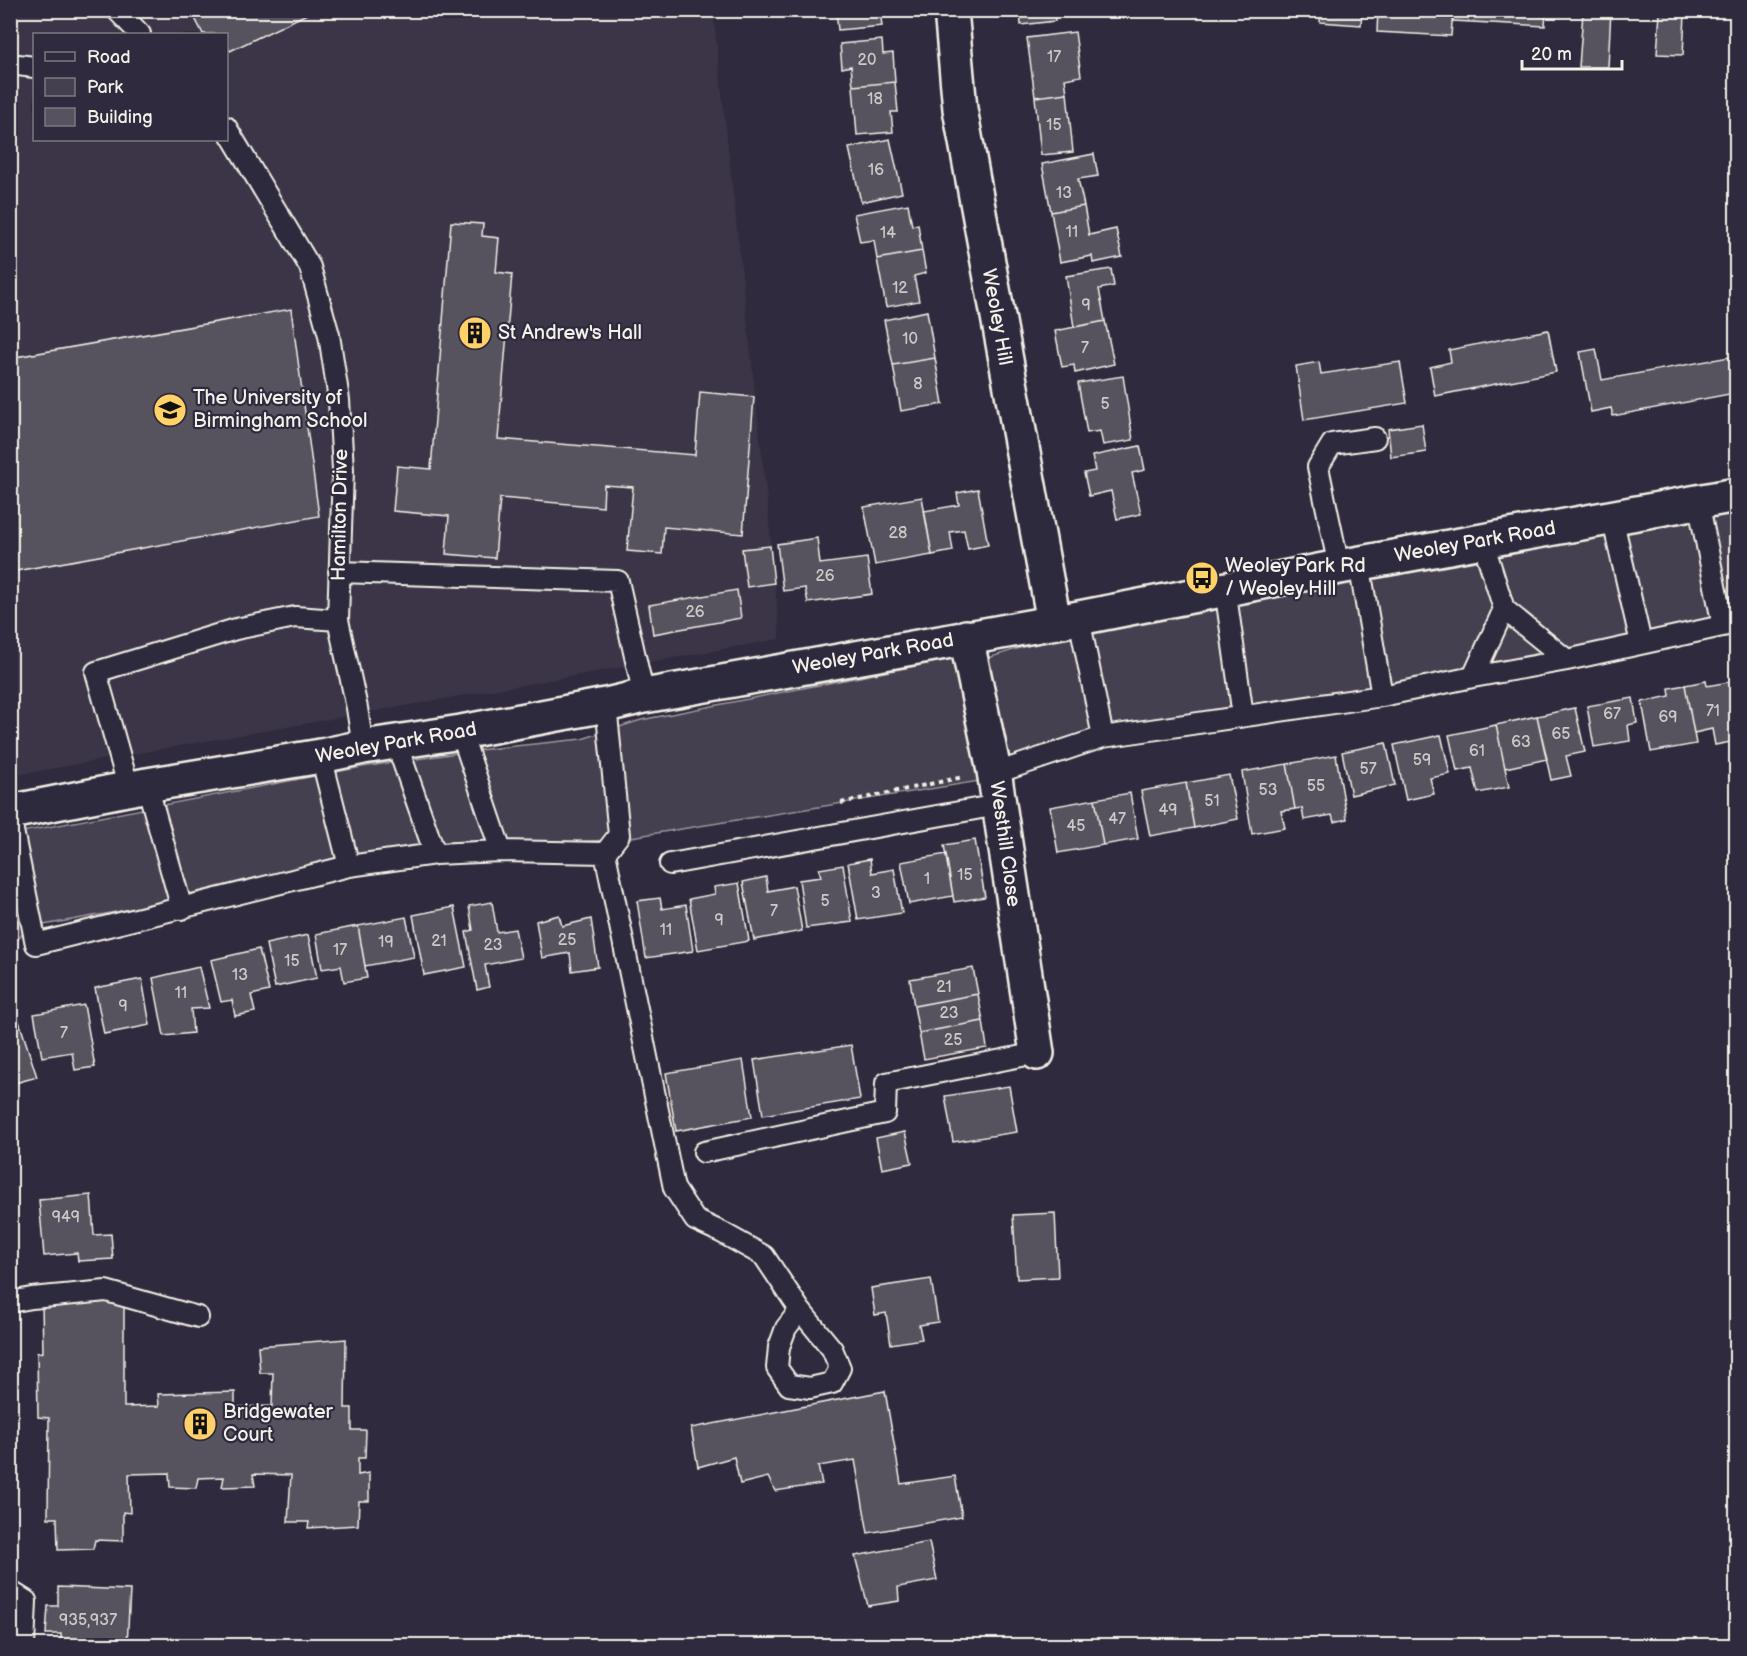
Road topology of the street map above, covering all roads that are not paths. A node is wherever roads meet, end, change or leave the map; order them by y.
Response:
1 (117, 10) edge
2 (951, 10) edge
3 (139, 33) edge
4 (10, 64) edge
5 (33, 67) edge
6 (228, 130) edge
7 (1376, 438) dead end
8 (1737, 495) edge
9 (1698, 501) junction
10 (1612, 517) junction
11 (1483, 542) junction
12 (1349, 565) junction
13 (339, 572) junction
14 (1226, 588) junction
15 (1503, 609) junction
16 (338, 620) junction
17 (1066, 620) junction
18 (1730, 625) edge
19 (966, 638) junction
20 (1641, 644) junction
21 (1567, 660) junction
22 (1473, 677) junction
23 (644, 696) junction
24 (1382, 696) junction
25 (606, 705) junction
26 (1243, 716) junction
27 (461, 732) junction
28 (1103, 736) junction
29 (396, 742) junction
30 (363, 747) junction
31 (321, 756) junction
32 (1011, 768) dead end
33 (138, 787) junction
34 (998, 805) junction
35 (10, 814) edge
36 (501, 851) junction
37 (605, 853) junction
38 (435, 854) junction
39 (670, 864) dead end
40 (349, 866) junction
41 (182, 909) junction
42 (1037, 1053) joint
43 (704, 1152) dead end
44 (10, 1302) edge
45 (800, 1310) dead end
46 (198, 1317) dead end
47 (10, 1591) edge
48 (24, 1646) edge

1 - 3 lane
2 - 17 street, Weoley Hill
4 - 5 lane
6 - 13 lane, Hamilton Drive
7 - 12 lane
8 - 9 street, Weoley Park Road
9 - 10 street, Weoley Park Road
9 - 18 lane
10 - 11 street, Weoley Park Road
10 - 20 lane
11 - 12 street, Weoley Park Road
11 - 15 lane
12 - 14 street, Weoley Park Road
12 - 24 lane
13 - 16 lane, Hamilton Drive
13 - 23 lane
14 - 17 street, Weoley Park Road
14 - 26 lane
15 - 21 lane
15 - 22 lane
16 - 30 lane, Hamilton Drive
16 - 33 lane
17 - 19 street, Weoley Park Road
17 - 28 lane
18 - 20 lane
19 - 23 street, Weoley Park Road
19 - 34 street, Westhill Close
20 - 21 lane
21 - 22 lane
22 - 24 lane
23 - 25 street, Weoley Park Road
24 - 26 lane
25 - 27 street, Weoley Park Road
25 - 37 lane
26 - 28 lane
27 - 29 street, Weoley Park Road
27 - 36 lane
28 - 32 lane
29 - 30 street, Weoley Park Road
29 - 38 lane
30 - 31 street, Weoley Park Road
31 - 33 street, Weoley Park Road
31 - 40 lane
33 - 35 street, Weoley Park Road
33 - 41 lane
34 - 39 lane
34 - 42 street, Westhill Close
35 - 41 lane
36 - 37 lane
36 - 38 lane
37 - 45 lane
38 - 40 lane
40 - 41 lane
42 - 43 lane
44 - 46 lane
47 - 48 lane

